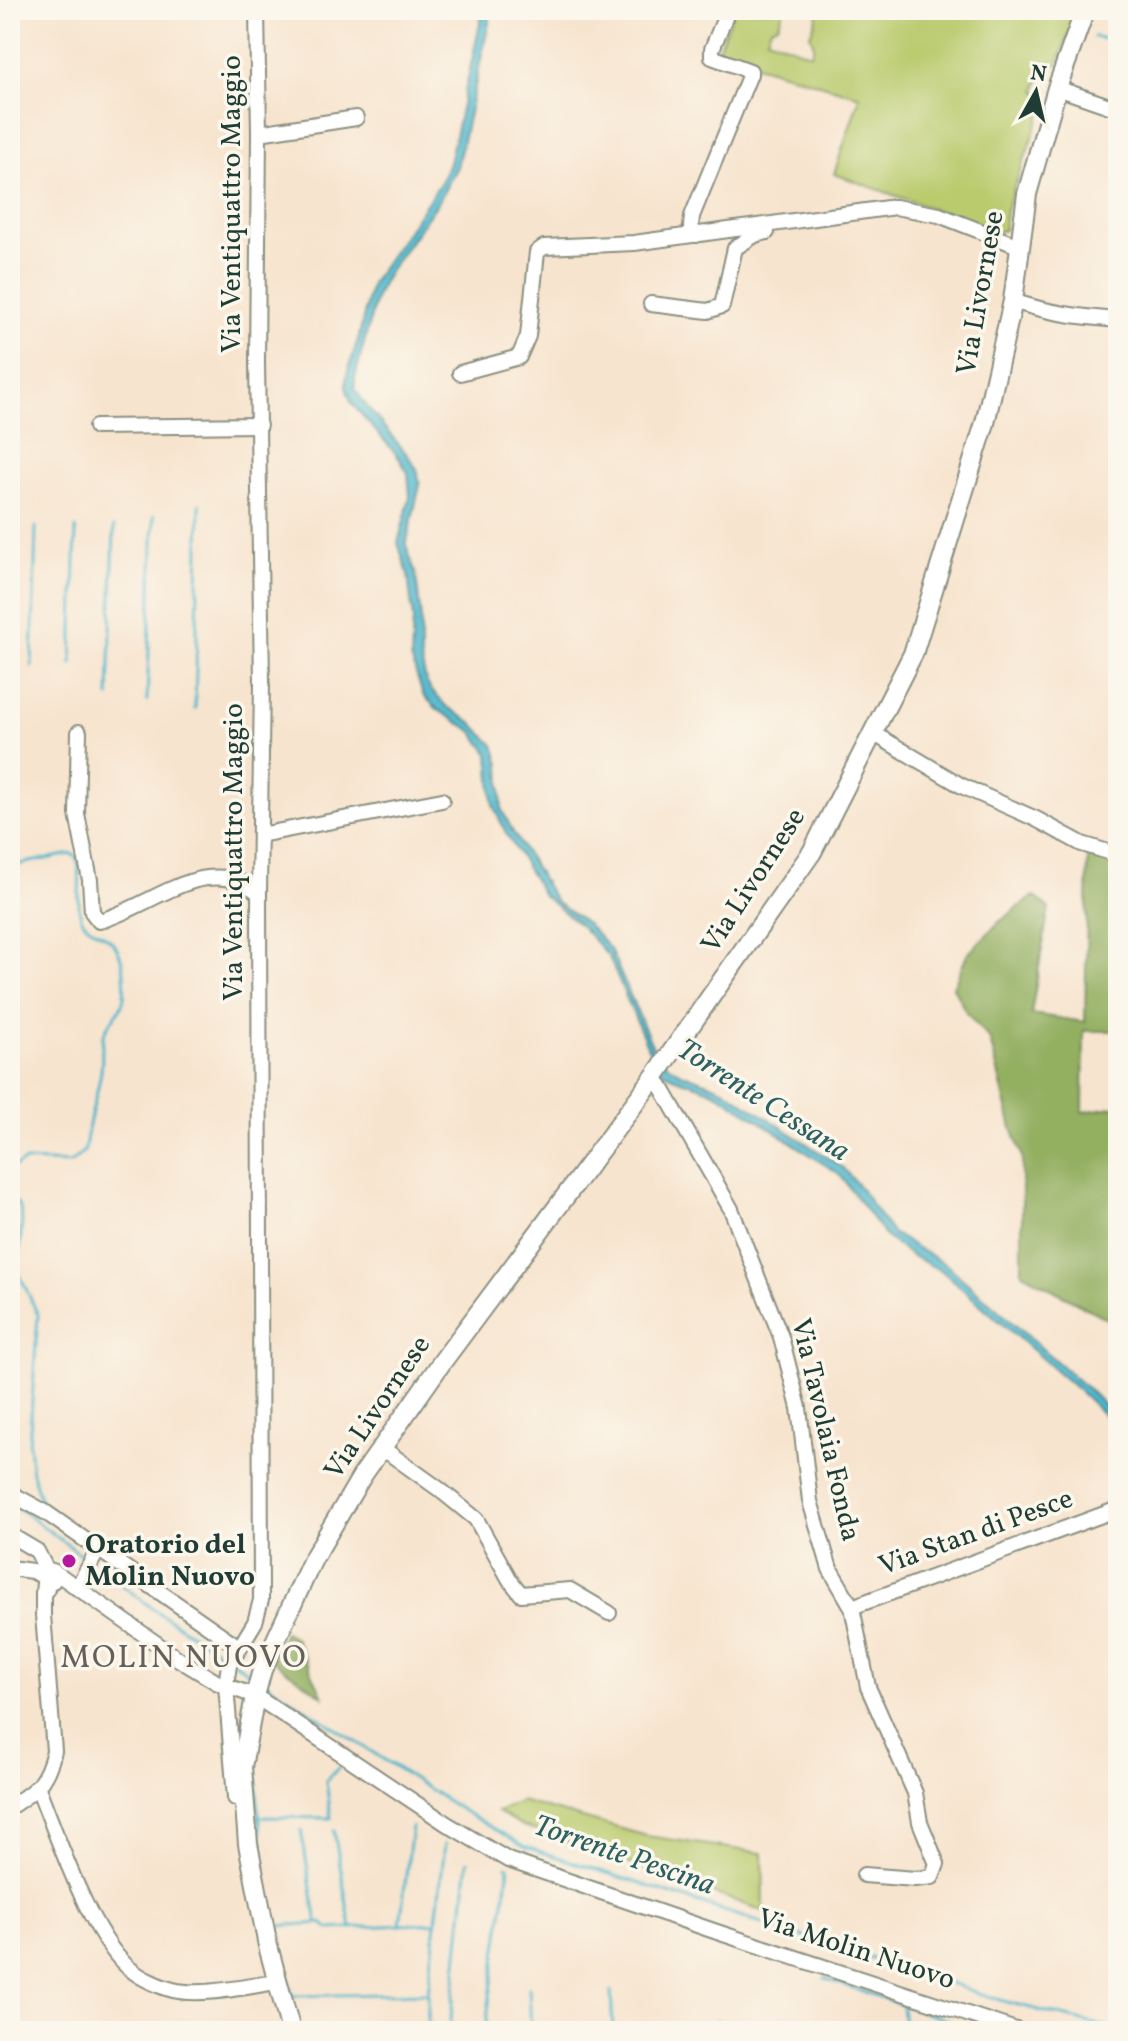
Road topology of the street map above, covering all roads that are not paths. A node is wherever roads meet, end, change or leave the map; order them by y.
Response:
1 (257, 10) edge
2 (728, 10) edge
3 (1085, 10) edge
4 (1057, 88) junction
5 (1118, 109) edge
6 (356, 118) dead end
7 (259, 133) junction
8 (814, 217) junction
9 (696, 235) junction
10 (1021, 247) junction
11 (1013, 301) junction
12 (651, 304) dead end
13 (1118, 320) edge
14 (460, 373) dead end
15 (259, 425) junction
16 (96, 427) dead end
17 (79, 732) dead end
18 (873, 733) junction
19 (442, 800) dead end
20 (260, 835) junction
21 (1118, 855) edge
22 (259, 893) junction
23 (656, 1074) junction
24 (382, 1448) junction
25 (10, 1493) edge
26 (1118, 1509) edge
27 (10, 1535) edge
28 (97, 1553) junction
29 (10, 1568) edge
30 (51, 1576) junction
31 (77, 1588) junction
32 (852, 1607) junction
33 (609, 1613) dead end
34 (235, 1656) junction
35 (258, 1683) junction
36 (226, 1685) junction
37 (38, 1788) junction
38 (235, 1798) dead end
39 (10, 1807) edge
40 (864, 1875) dead end
41 (277, 1982) junction
42 (291, 2031) edge
43 (1019, 2031) edge

1 - 7 street, Via Ventiquattro Maggio
2 - 9 street
3 - 4 main road, Via Livornese
4 - 5 street
4 - 10 main road, Via Livornese
6 - 7 street
7 - 15 street, Via Ventiquattro Maggio
8 - 9 street
8 - 10 street
8 - 12 street
9 - 14 street
10 - 11 main road, Via Livornese
11 - 13 street
11 - 18 main road, Via Livornese
15 - 16 street
15 - 20 street, Via Ventiquattro Maggio
17 - 22 street
18 - 21 street
18 - 23 main road, Via Livornese
19 - 20 street
20 - 22 street, Via Ventiquattro Maggio
22 - 34 street, Via Ventiquattro Maggio
23 - 24 main road, Via Livornese
23 - 32 street, Via Tavolaia Fonda
24 - 33 street
24 - 35 main road, Via Livornese
25 - 28 street
26 - 32 street, Via Stan di Pesce
27 - 30 street
28 - 31 street
28 - 34 street
29 - 30 street
30 - 31 street, Via Molin Nuovo
30 - 37 street
31 - 36 street, Via Molin Nuovo
32 - 40 street, Via Tavolaia Fonda
34 - 36 street, Via Ventiquattro Maggio
35 - 36 street, Via Molin Nuovo
35 - 41 main road, Via Livornese
35 - 43 street, Via Molin Nuovo
36 - 38 street, Via Ventiquattro Maggio
37 - 39 street
37 - 41 street
41 - 42 main road, Via Livornese

